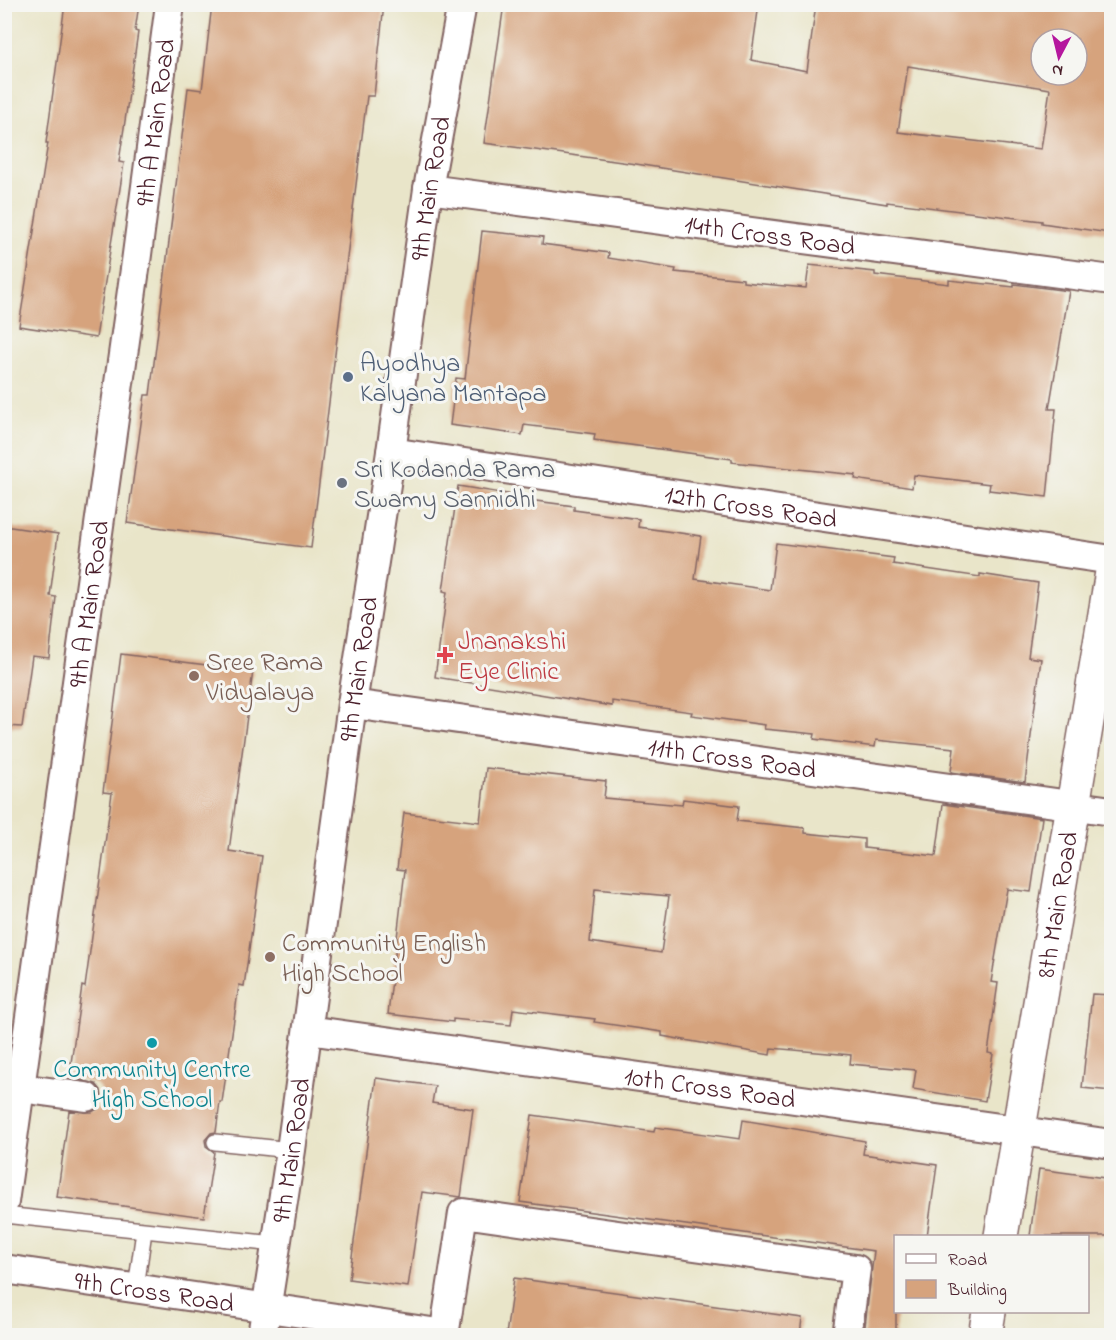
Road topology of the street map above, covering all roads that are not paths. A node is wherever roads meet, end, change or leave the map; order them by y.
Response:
1 (170, 4) edge
2 (462, 4) edge
3 (428, 189) junction
4 (1112, 280) edge
5 (391, 452) junction
6 (1112, 560) edge
7 (1112, 572) edge
8 (352, 704) junction
9 (1074, 806) junction
10 (1112, 811) edge
11 (308, 1030) junction
12 (20, 1088) junction
13 (86, 1097) dead end
14 (1017, 1131) junction
15 (215, 1142) dead end
16 (1112, 1144) edge
17 (291, 1150) junction
18 (4, 1202) edge
19 (4, 1215) edge
20 (144, 1231) junction
21 (1001, 1235) edge
22 (275, 1244) junction
23 (4, 1269) edge
24 (136, 1288) junction
25 (989, 1313) edge
26 (264, 1322) edge
27 (445, 1335) edge
28 (848, 1335) edge
29 (985, 1335) edge

1 - 12 street, 9th A Main Road
2 - 3 street, 9th Main Road
3 - 4 street, 14th Cross Road
3 - 5 street, 9th Main Road
5 - 6 street, 12th Cross Road
5 - 8 street, 9th Main Road
7 - 9 street, 8th Main Road
8 - 9 street, 11th Cross Road
8 - 11 street, 9th Main Road
9 - 10 street, 11th Cross Road
9 - 14 street, 8th Main Road
11 - 14 street, 10th Cross Road
11 - 17 street, 9th Main Road
12 - 13 street
12 - 18 street, 9th A Main Road
14 - 16 street, 10th Cross Road
14 - 21 street, 8th Main Road
15 - 17 lane
17 - 22 street, 9th Main Road
19 - 20 lane
20 - 22 lane
20 - 24 lane
22 - 26 street, 9th Main Road
23 - 24 street, 9th Cross Road
24 - 26 street, 9th Cross Road
25 - 29 street
26 - 27 street, 9th Cross Road
27 - 28 street

